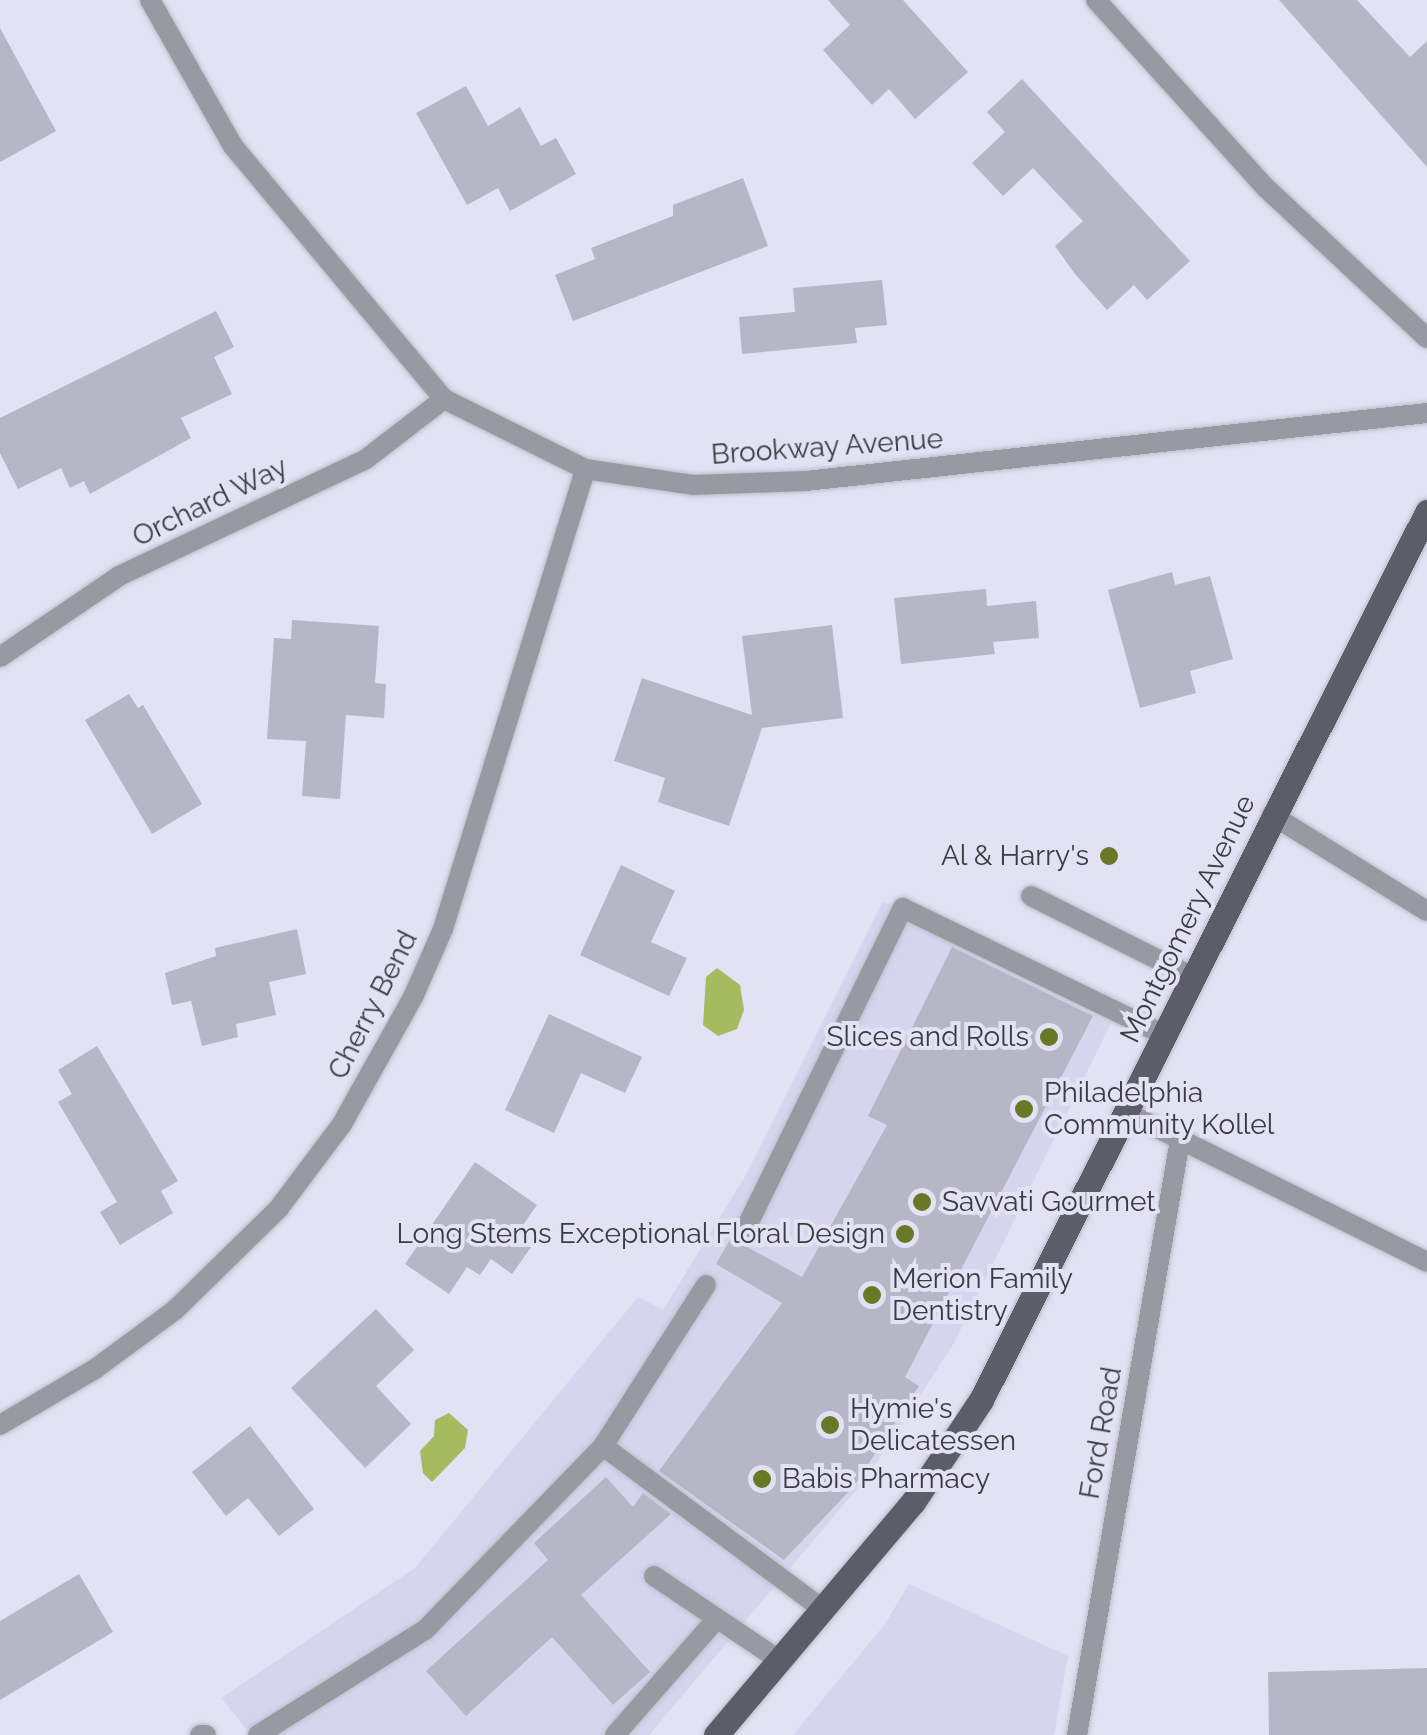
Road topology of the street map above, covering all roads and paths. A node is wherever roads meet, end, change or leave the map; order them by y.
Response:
1 (150, 0) edge
2 (1096, 0) edge
3 (1427, 338) edge
4 (444, 399) junction
5 (1427, 413) edge
6 (585, 469) junction
7 (1427, 512) edge
8 (0, 657) edge
9 (1272, 815) junction
10 (1031, 896) dead end
11 (1427, 911) edge
12 (1193, 977) junction
13 (1164, 1035) junction
14 (1127, 1113) junction
15 (1180, 1140) junction
16 (744, 1232) dead end
17 (1426, 1260) edge
18 (706, 1285) dead end
19 (0, 1425) edge
20 (603, 1446) junction
21 (654, 1576) dead end
22 (824, 1610) junction
23 (714, 1622) junction
24 (779, 1660) junction
25 (258, 1735) edge
26 (616, 1735) edge
27 (716, 1735) edge
28 (1077, 1735) edge

1 - 4 street, Brookway Avenue
2 - 3 street
4 - 6 street, Brookway Avenue
4 - 8 street, Orchard Way
5 - 6 street, Brookway Avenue
6 - 19 street, Cherry Bend
7 - 9 main road, Montgomery Avenue
9 - 11 street
9 - 12 main road, Montgomery Avenue
10 - 12 street
12 - 13 main road, Montgomery Avenue
13 - 14 main road, Montgomery Avenue
13 - 16 street
14 - 15 street
14 - 22 main road, Montgomery Avenue
15 - 17 street
15 - 28 street, Ford Road
18 - 20 street
20 - 22 street
20 - 25 street
21 - 23 street
22 - 24 main road, Montgomery Avenue
23 - 24 street
23 - 26 street
24 - 27 main road, Montgomery Avenue

